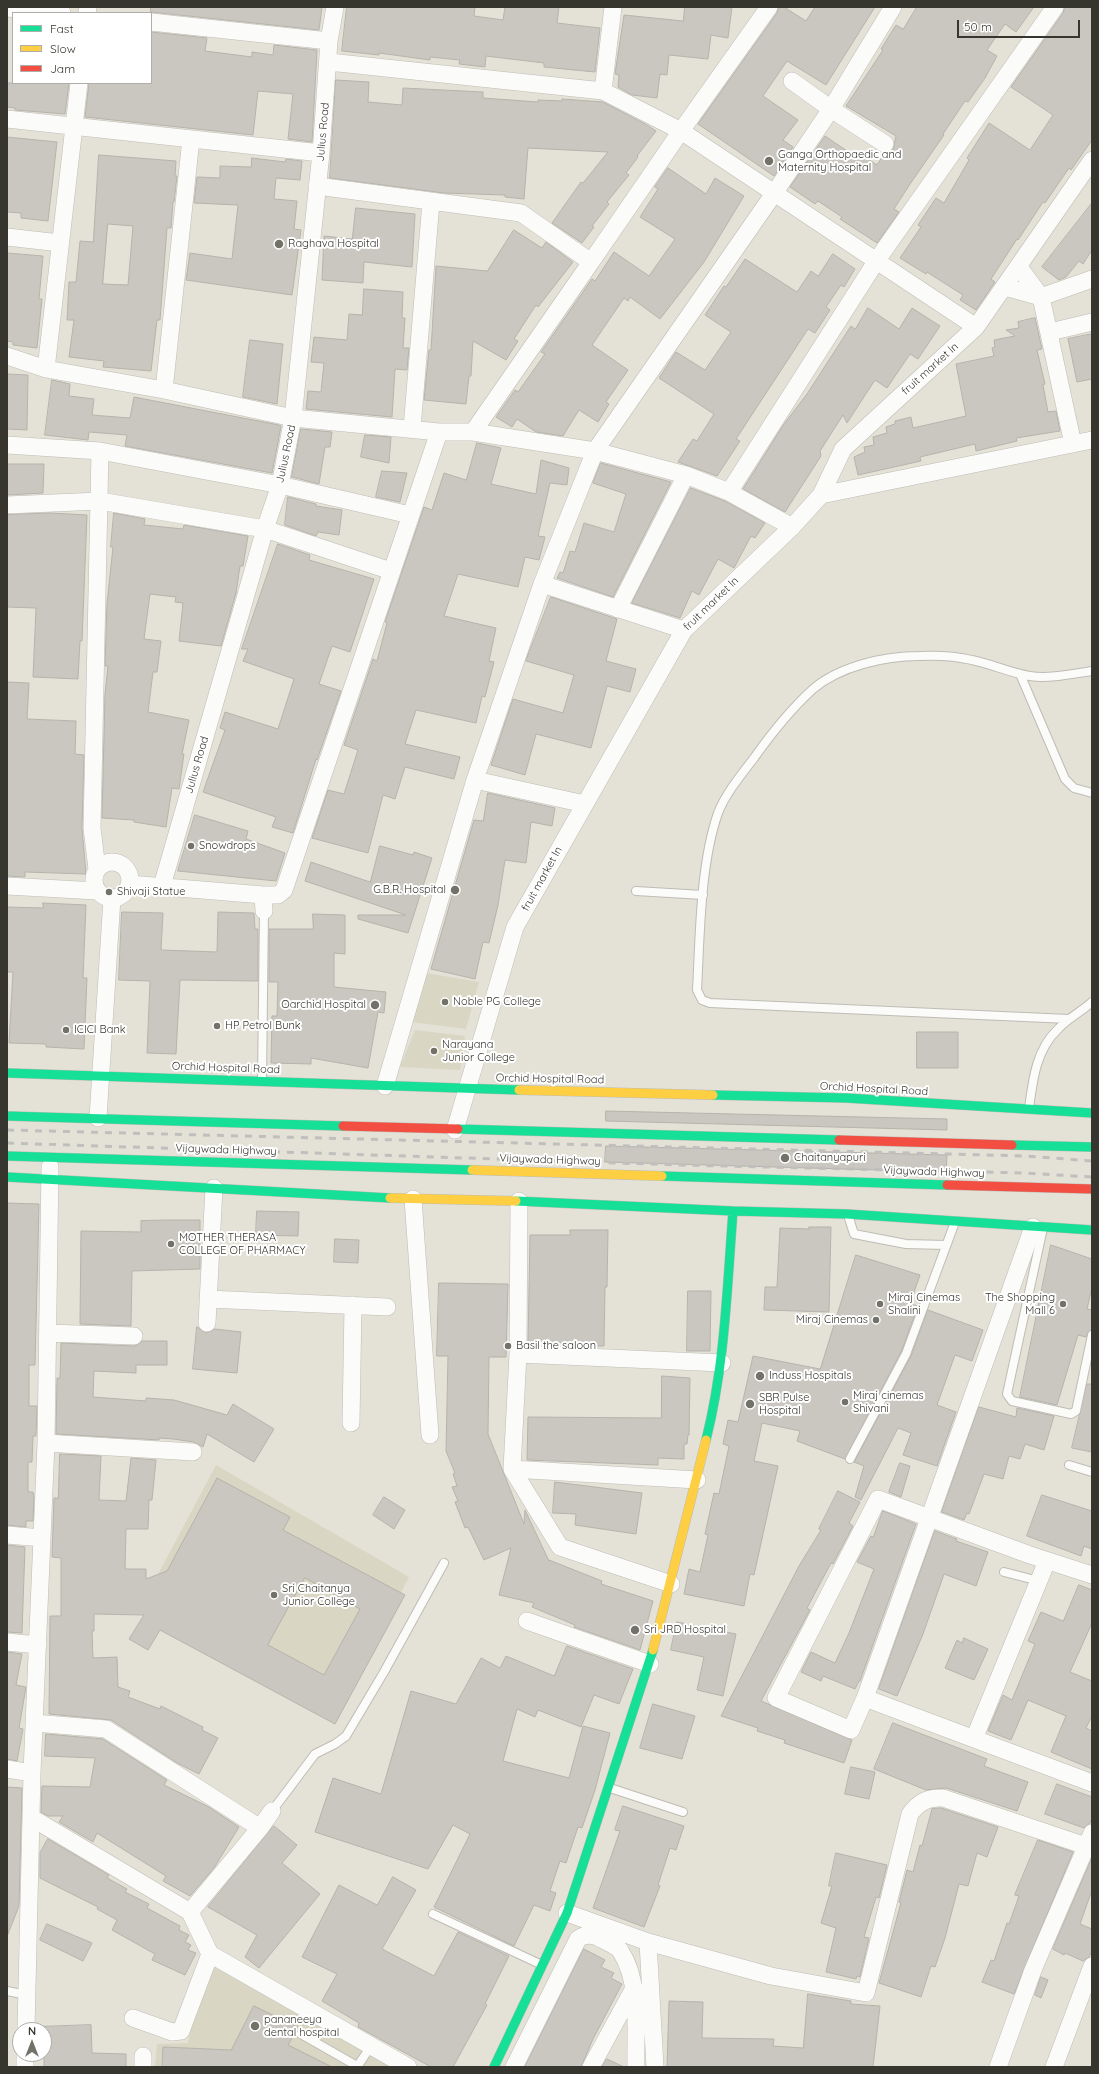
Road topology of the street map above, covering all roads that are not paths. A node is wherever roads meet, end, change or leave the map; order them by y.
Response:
1 (335, 7) edge
2 (613, 7) edge
3 (769, 7) edge
4 (893, 7) edge
5 (1054, 7) edge
6 (7, 8) edge
7 (51, 12) edge
8 (152, 22) edge
9 (329, 41) junction
10 (329, 62) junction
11 (792, 81) dead end
12 (79, 84) edge
13 (603, 91) junction
14 (831, 109) junction
15 (7, 119) edge
16 (74, 127) junction
17 (681, 131) junction
18 (191, 139) junction
19 (885, 144) dead end
20 (321, 153) junction
21 (1092, 160) edge
22 (317, 186) junction
23 (775, 192) junction
24 (431, 202) junction
25 (7, 237) edge
26 (60, 243) junction
27 (877, 260) junction
28 (591, 262) junction
29 (1019, 267) junction
30 (1092, 279) edge
31 (1005, 287) junction
32 (1041, 297) junction
33 (1092, 322) edge
34 (976, 327) junction
35 (1050, 332) junction
36 (7, 356) edge
37 (46, 369) junction
38 (164, 390) junction
39 (293, 418) junction
40 (412, 428) junction
41 (440, 432) junction
42 (473, 432) junction
43 (1092, 440) edge
44 (1073, 444) junction
45 (7, 445) edge
46 (595, 450) junction
47 (100, 451) junction
48 (686, 475) junction
49 (280, 485) junction
50 (729, 492) junction
51 (821, 495) junction
52 (100, 501) junction
53 (7, 504) edge
54 (410, 515) junction
55 (792, 527) junction
56 (265, 529) junction
57 (391, 571) junction
58 (542, 584) junction
59 (618, 609) junction
60 (684, 630) junction
61 (1092, 671) edge
62 (1020, 674) junction
63 (475, 780) junction
64 (1092, 793) edge
65 (585, 804) junction
66 (97, 869) junction
67 (129, 884) junction
68 (7, 886) edge
69 (162, 886) junction
70 (636, 891) dead end
71 (104, 895) junction
72 (703, 895) junction
73 (263, 903) junction
74 (1092, 1002) edge
75 (1069, 1019) junction
76 (7, 1073) edge
77 (101, 1076) junction
78 (262, 1081) junction
79 (385, 1086) junction
80 (467, 1089) junction
81 (1029, 1109) junction
82 (1092, 1113) edge
83 (7, 1116) edge
84 (98, 1118) junction
85 (455, 1130) junction
86 (1092, 1147) edge
87 (7, 1156) edge
88 (50, 1157) junction
89 (7, 1177) edge
90 (50, 1178) junction
91 (214, 1188) junction
92 (1092, 1189) edge
93 (413, 1199) junction
94 (519, 1201) junction
95 (733, 1211) junction
96 (847, 1214) junction
97 (955, 1222) junction
98 (1092, 1230) edge
99 (1039, 1231) junction
100 (946, 1245) junction
101 (208, 1299) junction
102 (353, 1305) junction
103 (387, 1307) dead end
104 (207, 1323) dead end
105 (48, 1333) junction
106 (1092, 1335) edge
107 (134, 1336) dead end
108 (518, 1354) junction
109 (722, 1363) junction
110 (351, 1423) dead end
111 (430, 1435) dead end
112 (46, 1443) junction
113 (193, 1452) dead end
114 (850, 1459) dead end
115 (1070, 1465) dead end
116 (512, 1469) junction
117 (1092, 1472) edge
118 (697, 1480) junction
119 (929, 1518) junction
120 (7, 1535) edge
121 (42, 1538) junction
122 (1047, 1561) junction
123 (444, 1563) dead end
124 (1004, 1572) dead end
125 (1092, 1575) edge
126 (1039, 1581) junction
127 (671, 1584) junction
128 (527, 1621) dead end
129 (7, 1642) edge
130 (38, 1645) junction
131 (650, 1664) junction
132 (865, 1698) junction
133 (34, 1723) junction
134 (974, 1739) junction
135 (7, 1769) edge
136 (32, 1772) junction
137 (1092, 1783) edge
138 (609, 1788) junction
139 (272, 1812) joint
140 (683, 1812) dead end
141 (32, 1818) junction
142 (260, 1828) junction
143 (1090, 1842) edge
144 (190, 1912) junction
145 (567, 1913) junction
146 (433, 1914) dead end
147 (627, 1935) junction
148 (648, 1942) junction
149 (621, 1951) junction
150 (210, 1954) junction
151 (543, 1966) junction
152 (1092, 1966) edge
153 (634, 1988) junction
154 (7, 1991) edge
155 (27, 1995) junction
156 (522, 2008) junction
157 (133, 2018) dead end
158 (541, 2018) junction
159 (26, 2022) edge
160 (302, 2034) dead end
161 (371, 2046) junction
162 (357, 2067) edge
163 (408, 2067) edge
164 (494, 2067) edge
165 (514, 2067) edge
166 (590, 2067) edge
167 (636, 2067) edge
168 (655, 2067) edge
169 (998, 2067) edge
170 (1054, 2067) edge

1 - 9 street, Julius Road
2 - 13 street
3 - 17 street
4 - 14 street
5 - 27 street
6 - 7 street
8 - 9 street
9 - 10 street, Julius Road
10 - 13 street
10 - 20 street, Julius Road
11 - 14 street
12 - 16 street
13 - 17 street
14 - 19 street
14 - 23 street
15 - 16 street
16 - 18 street
16 - 26 street
17 - 23 street
17 - 28 street
18 - 20 street
18 - 38 street
20 - 22 street, Julius Road
21 - 29 street, fruit market ln
22 - 24 street
22 - 39 street, Julius Road
23 - 27 street
23 - 46 street
24 - 28 street
24 - 40 street
25 - 26 street
26 - 37 street
27 - 34 street
27 - 50 street
28 - 42 street
29 - 31 street, fruit market ln
29 - 32 street
30 - 32 street
31 - 32 street
31 - 34 street, fruit market ln
32 - 35 street
33 - 35 street
34 - 51 street, fruit market ln
35 - 44 street
36 - 37 street
37 - 38 street
38 - 39 street
39 - 40 street
39 - 49 street, Julius Road
40 - 41 street
41 - 42 street
41 - 54 street
42 - 46 street
43 - 44 street
44 - 51 street
45 - 47 street
46 - 48 street
46 - 58 street
47 - 49 street
47 - 52 street
48 - 50 street
48 - 59 street
49 - 54 street
49 - 56 street, Julius Road
50 - 55 street
51 - 55 street, fruit market ln
52 - 53 street
52 - 56 street
52 - 66 street
54 - 57 street
55 - 60 street, fruit market ln
56 - 57 street
56 - 69 street, Julius Road
57 - 73 street
58 - 59 street
58 - 63 street
59 - 60 street
60 - 65 street, fruit market ln
61 - 62 lane
62 - 64 lane
62 - 72 lane
63 - 65 street
63 - 79 street
65 - 80 street, fruit market ln
66 - 67 street
66 - 71 street
67 - 69 street
67 - 71 street
68 - 71 street
69 - 73 street
70 - 72 lane
71 - 77 street
72 - 75 lane
73 - 78 lane
74 - 75 lane
75 - 81 lane
76 - 77 main road, Orchid Hospital Road
77 - 78 main road, Orchid Hospital Road
77 - 84 street
78 - 79 main road, Orchid Hospital Road
79 - 80 main road, Orchid Hospital Road
80 - 81 main road, Orchid Hospital Road
80 - 85 street, fruit market ln
81 - 82 main road, Orchid Hospital Road
83 - 84 main road
84 - 85 main road
85 - 86 main road
87 - 88 main road, Vijaywada Highway
88 - 90 street
88 - 92 main road, Vijaywada Highway
89 - 90 main road
90 - 91 main road
90 - 105 street
91 - 93 main road
91 - 101 street
93 - 94 main road
93 - 111 street
94 - 95 main road
94 - 108 street
95 - 96 main road
95 - 109 main road
96 - 97 main road
96 - 100 lane
97 - 99 main road
97 - 100 lane
98 - 99 main road
99 - 106 lane
99 - 119 street
100 - 114 lane
101 - 102 street
101 - 104 street
102 - 103 street
102 - 110 street
105 - 107 street
105 - 112 street
108 - 109 street
108 - 116 street
109 - 118 main road
112 - 113 street
112 - 121 street
115 - 117 lane
116 - 118 street
116 - 127 street
118 - 127 main road
119 - 122 street
119 - 132 street
119 - 132 street
120 - 121 street
121 - 130 street
122 - 125 street
122 - 126 street
123 - 139 lane
124 - 126 lane
126 - 134 street
127 - 131 main road
128 - 131 street
129 - 130 street
130 - 133 street
131 - 138 main road
132 - 134 street
133 - 136 street
133 - 142 street
134 - 137 street
135 - 136 street
136 - 141 street
138 - 140 lane
138 - 145 main road
139 - 142 street
141 - 144 street
141 - 155 street
142 - 144 street
143 - 148 street
143 - 169 street
144 - 150 street
145 - 147 street
145 - 151 main road
146 - 151 lane
147 - 148 street
147 - 149 street
148 - 168 street
149 - 153 street
149 - 158 street
150 - 157 street
150 - 161 street
151 - 156 main road
152 - 170 street
153 - 166 street
153 - 167 street
154 - 155 lane
155 - 159 street
156 - 158 street
156 - 164 main road
158 - 165 street
160 - 162 lane
161 - 162 lane
161 - 163 street

